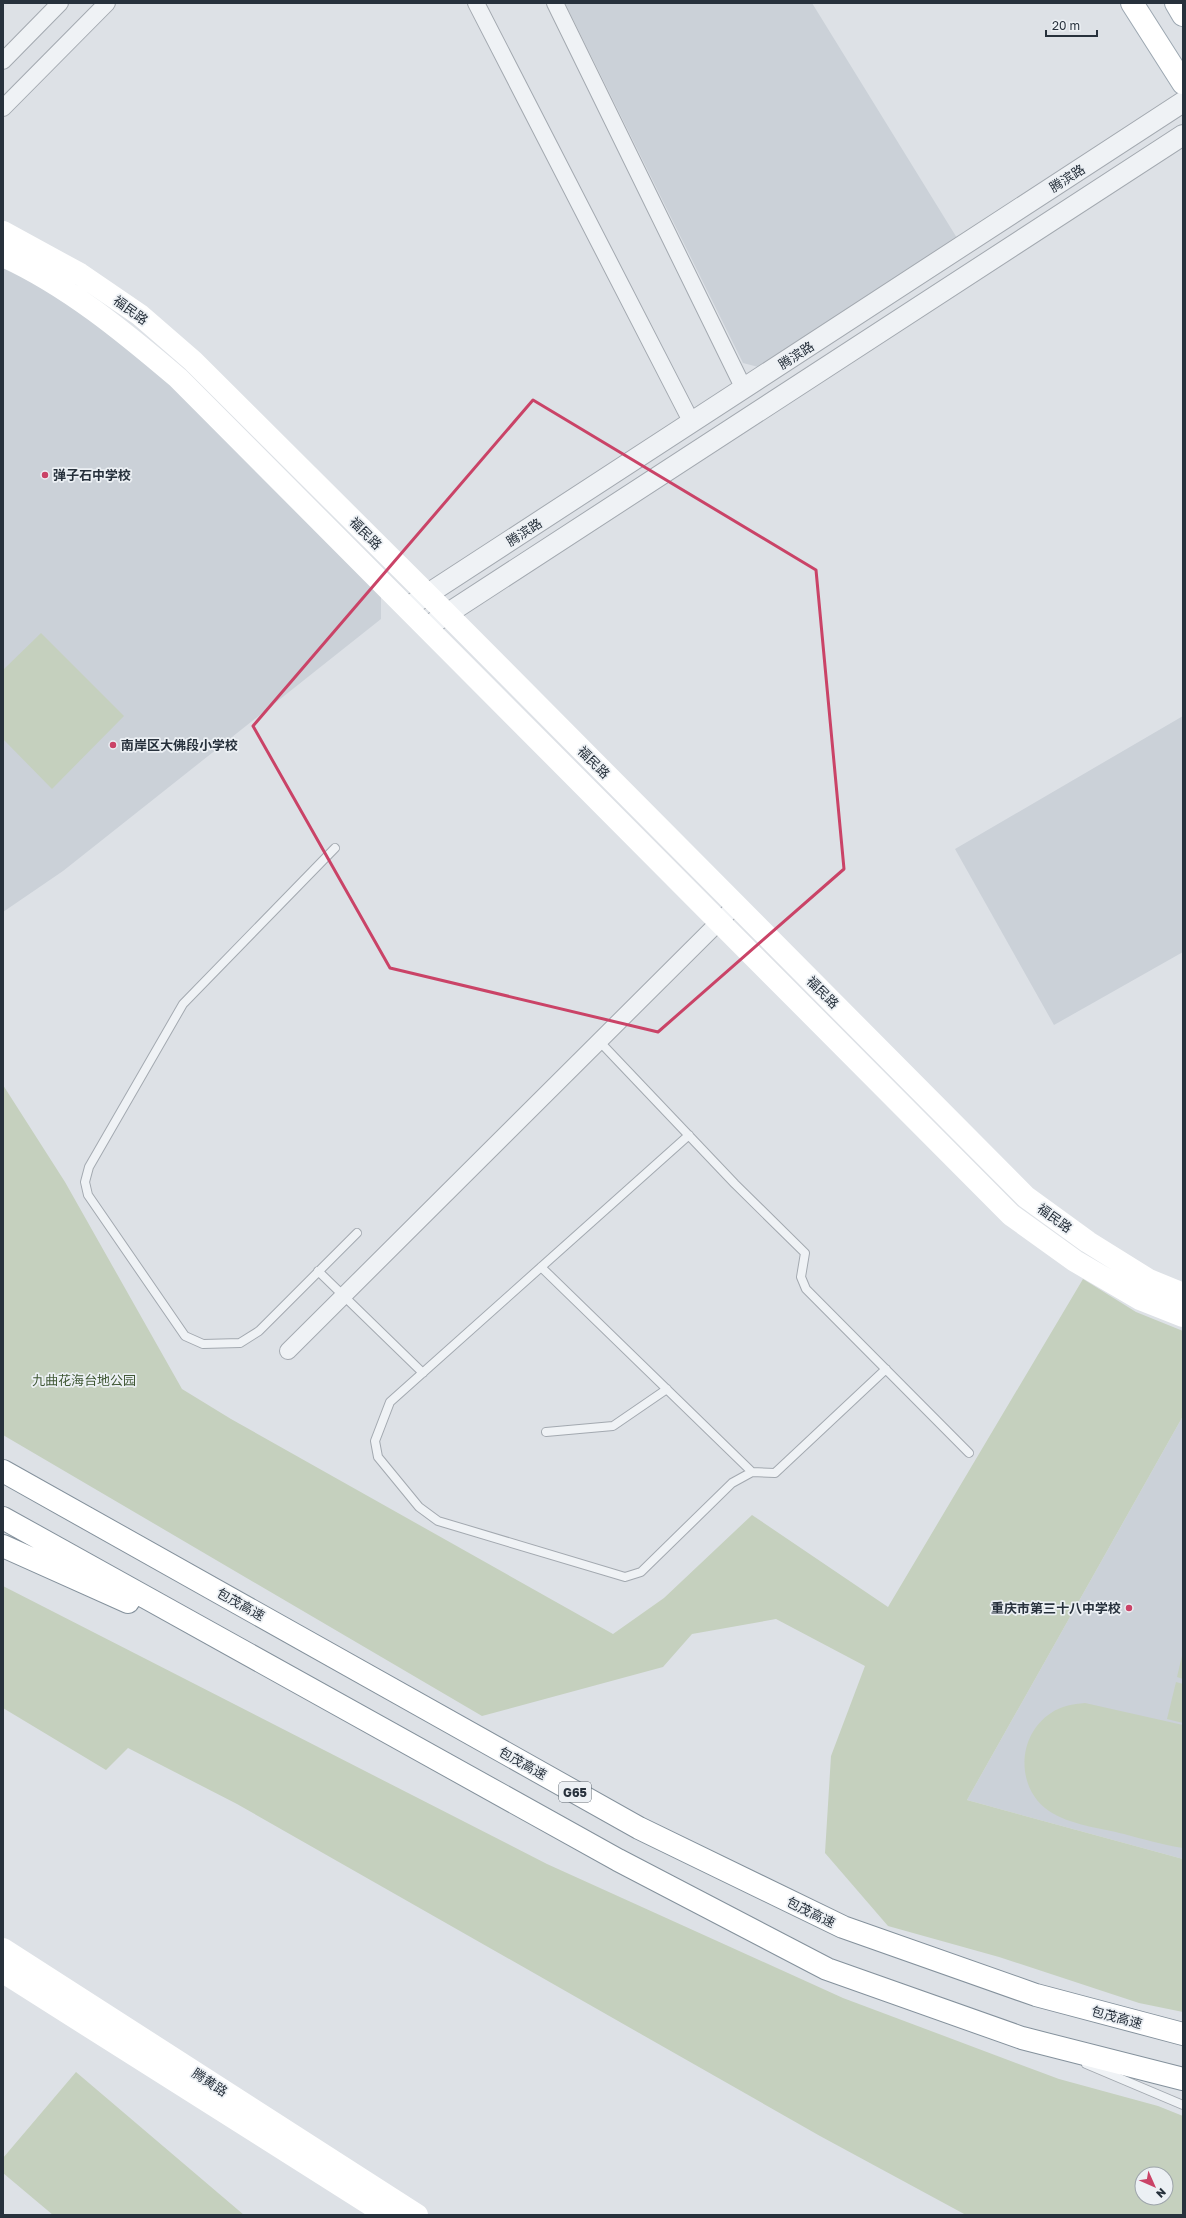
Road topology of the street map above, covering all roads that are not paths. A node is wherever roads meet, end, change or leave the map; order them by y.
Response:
1 (60, 3) edge
2 (107, 3) edge
3 (476, 3) edge
4 (555, 3) edge
5 (1132, 3) edge
6 (1176, 3) edge
7 (1183, 15) edge
8 (3, 61) edge
9 (1183, 83) edge
10 (1183, 102) edge
11 (3, 108) edge
12 (1183, 135) edge
13 (3, 232) edge
14 (3, 256) edge
15 (744, 389) junction
16 (692, 422) junction
17 (428, 594) junction
18 (408, 607) junction
19 (446, 613) junction
20 (427, 627) junction
21 (335, 848) dead end
22 (736, 905) junction
23 (719, 920) junction
24 (600, 1042) junction
25 (689, 1135) junction
26 (357, 1233) dead end
27 (541, 1267) junction
28 (318, 1271) junction
29 (1183, 1294) edge
30 (344, 1295) junction
31 (1183, 1316) edge
32 (288, 1351) dead end
33 (886, 1369) junction
34 (423, 1373) junction
35 (667, 1389) junction
36 (546, 1432) dead end
37 (969, 1453) dead end
38 (3, 1469) edge
39 (752, 1472) junction
40 (3, 1518) edge
41 (3, 1546) edge
42 (270, 1666) junction
43 (3, 1949) edge
44 (3, 1972) edge
45 (1183, 2034) edge
46 (1022, 2038) junction
47 (1183, 2079) edge
48 (1183, 2105) edge
49 (387, 2215) edge
50 (417, 2215) edge

1 - 8 street
2 - 11 street
3 - 16 street
4 - 15 street
5 - 9 main road
6 - 7 main road
10 - 15 street, 腾滨路
12 - 19 street, 腾滨路
13 - 17 main road, 福民路
14 - 18 main road, 福民路
15 - 16 street, 腾滨路
16 - 17 street, 腾滨路
17 - 18 street, 腾滨路
17 - 19 main road, 福民路
18 - 20 main road, 福民路
19 - 20 street, 腾滨路
19 - 22 main road, 福民路
20 - 23 main road, 福民路
21 - 28 lane
22 - 23 street
22 - 29 main road, 福民路
23 - 24 street
23 - 31 main road, 福民路
24 - 25 lane
24 - 30 street
25 - 27 lane
25 - 33 lane
26 - 28 lane
27 - 34 lane
27 - 35 lane
28 - 30 lane
30 - 32 street
30 - 34 lane
33 - 37 lane
33 - 39 lane
34 - 39 lane
35 - 36 lane
35 - 39 lane
38 - 45 main road, 包茂高速 / G65
40 - 42 main road
41 - 42 main road
42 - 46 main road
43 - 50 main road, 腾黄路
44 - 49 main road, 腾黄路
46 - 47 main road
46 - 48 lane

